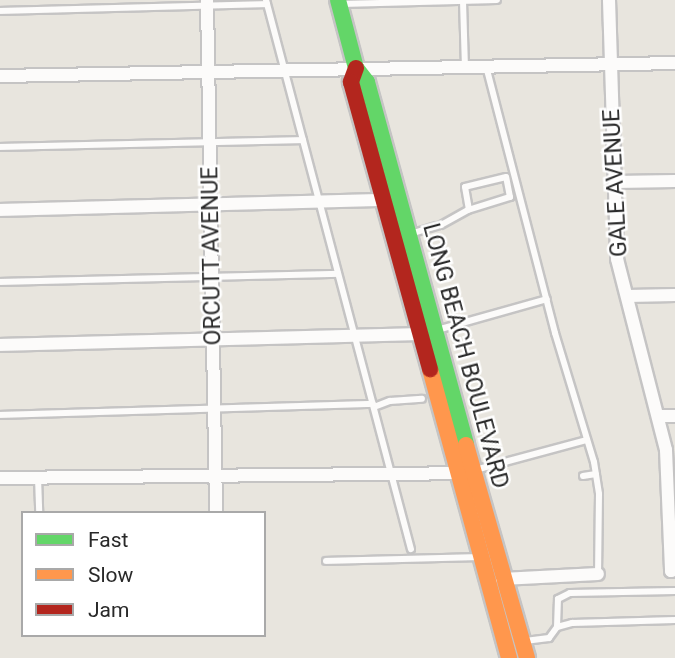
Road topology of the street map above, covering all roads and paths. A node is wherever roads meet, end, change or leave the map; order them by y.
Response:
1 (497, 0) edge
2 (610, 0) edge
3 (403, 1) edge
4 (463, 1) edge
5 (266, 2) edge
6 (339, 2) edge
7 (207, 3) edge
8 (0, 10) edge
9 (675, 63) edge
10 (611, 64) junction
11 (486, 66) junction
12 (465, 67) junction
13 (356, 68) junction
14 (284, 69) junction
15 (208, 72) junction
16 (0, 76) edge
17 (210, 140) junction
18 (303, 140) junction
19 (0, 147) edge
20 (514, 173) junction
21 (503, 176) junction
22 (675, 181) edge
23 (616, 183) junction
24 (382, 200) junction
25 (319, 201) junction
26 (211, 204) junction
27 (469, 209) junction
28 (0, 210) edge
29 (408, 234) junction
30 (338, 274) junction
31 (212, 278) junction
32 (0, 282) edge
33 (675, 295) edge
34 (628, 296) junction
35 (547, 299) junction
36 (427, 333) junction
37 (355, 337) junction
38 (213, 341) junction
39 (0, 345) edge
40 (422, 399) dead end
41 (373, 406) junction
42 (214, 408) junction
43 (0, 415) edge
44 (659, 416) junction
45 (675, 416) edge
46 (587, 440) junction
47 (465, 471) junction
48 (391, 473) junction
49 (215, 474) junction
50 (596, 474) junction
51 (583, 476) dead end
52 (38, 477) junction
53 (0, 478) edge
54 (39, 511) edge
55 (216, 511) edge
56 (411, 549) dead end
57 (480, 556) junction
58 (326, 561) dead end
59 (673, 570) edge
60 (598, 574) joint
61 (502, 579) junction
62 (675, 592) edge
63 (675, 620) edge
64 (557, 627) junction
65 (522, 641) junction
66 (509, 658) edge
67 (527, 658) edge

1 - 4 lane
2 - 10 street, GALE AVENUE
3 - 4 lane
3 - 6 lane
4 - 12 lane
5 - 7 lane
5 - 14 lane
6 - 13 main road, LONG BEACH BOULEVARD
7 - 8 lane
7 - 15 street, ORCUTT AVENUE
9 - 10 street
10 - 11 street
10 - 23 street, GALE AVENUE
11 - 12 street
11 - 20 lane
12 - 13 street
13 - 14 street
13 - 24 main road, LONG BEACH BOULEVARD
13 - 29 main road, LONG BEACH BOULEVARD
14 - 15 street
14 - 18 lane
15 - 16 street
15 - 17 street, ORCUTT AVENUE
17 - 18 lane
17 - 19 lane
17 - 26 street, ORCUTT AVENUE
18 - 25 lane
20 - 21 lane
20 - 35 lane
21 - 27 lane
21 - 27 lane
22 - 23 street
23 - 34 street, GALE AVENUE
24 - 25 street
24 - 36 main road, LONG BEACH BOULEVARD
25 - 26 street
25 - 30 lane
26 - 28 street
26 - 31 street, ORCUTT AVENUE
27 - 29 lane
29 - 36 main road, LONG BEACH BOULEVARD
30 - 31 lane
30 - 37 lane
31 - 32 lane
31 - 38 street, ORCUTT AVENUE
33 - 34 street
34 - 44 street, GALE AVENUE
35 - 36 lane
35 - 46 lane
36 - 37 street
36 - 47 main road, LONG BEACH BOULEVARD
37 - 38 street
37 - 41 lane
38 - 39 street
38 - 42 street, ORCUTT AVENUE
40 - 41 lane
41 - 42 lane
41 - 48 lane
42 - 43 lane
42 - 49 street, ORCUTT AVENUE
44 - 45 street
44 - 59 street, GALE AVENUE
46 - 47 lane
46 - 50 lane
47 - 48 street
47 - 57 main road, LONG BEACH BOULEVARD
47 - 61 main road, LONG BEACH BOULEVARD
48 - 49 street
48 - 56 lane
49 - 52 street
49 - 55 street, ORCUTT AVENUE
50 - 51 lane
50 - 60 lane
52 - 53 street
52 - 54 lane
57 - 58 lane
57 - 66 main road, LONG BEACH BOULEVARD
60 - 61 street
61 - 65 main road, LONG BEACH BOULEVARD
62 - 64 lane
63 - 64 lane
64 - 65 lane
65 - 67 main road, LONG BEACH BOULEVARD

